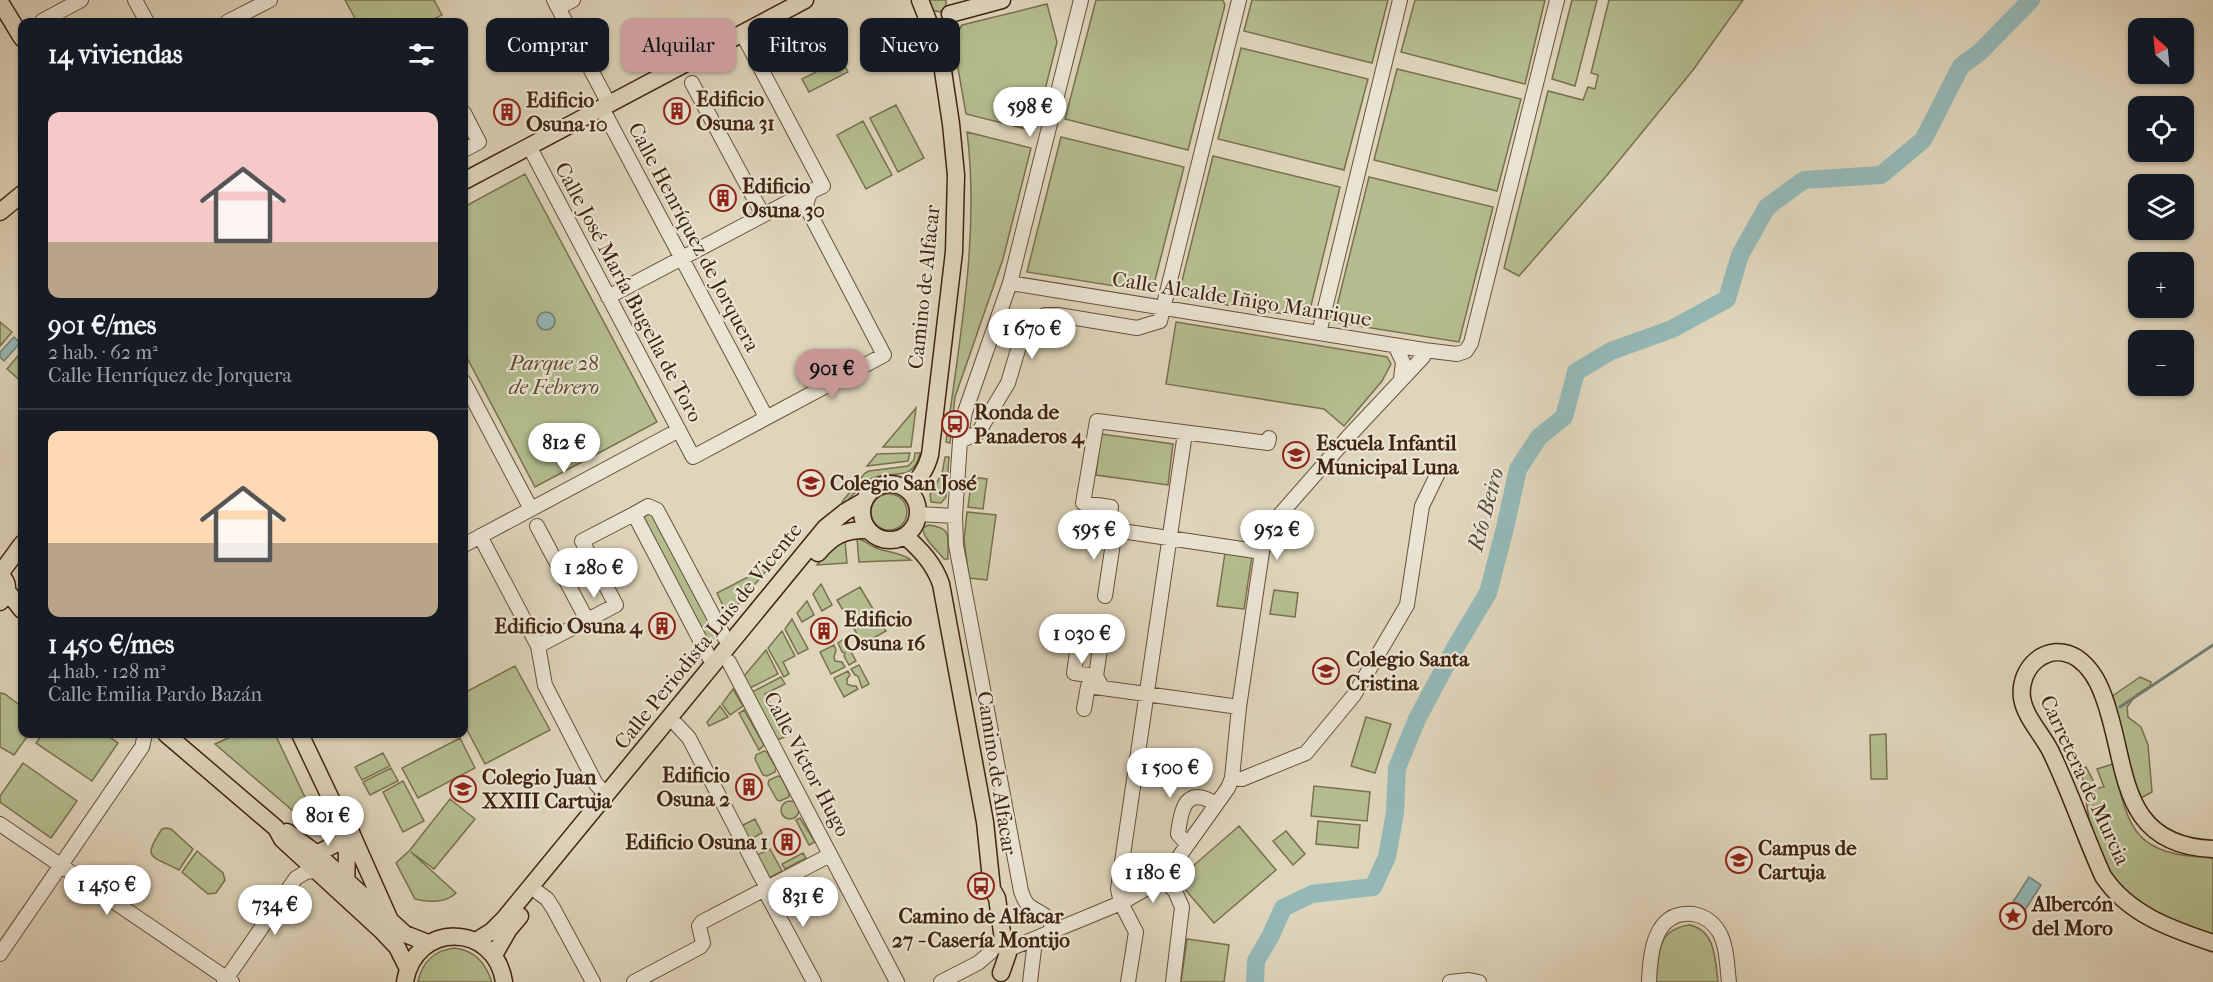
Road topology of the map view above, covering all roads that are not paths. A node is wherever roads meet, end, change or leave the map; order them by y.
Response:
1 (81, 0) edge
2 (135, 0) edge
3 (270, 0) edge
4 (573, 0) edge
5 (805, 0) edge
6 (920, 0) edge
7 (1002, 0) edge
8 (1081, 0) edge
9 (1239, 0) edge
10 (1400, 0) edge
11 (1557, 0) edge
12 (0, 2) edge
13 (556, 4) edge
14 (949, 11) edge
15 (927, 16) joint
16 (48, 18) edge
17 (145, 18) edge
18 (238, 18) edge
19 (18, 31) edge
20 (742, 33) junction
21 (942, 72) edge
22 (692, 83) dead end
23 (606, 106) junction
24 (468, 121) edge
25 (529, 146) junction
26 (468, 148) edge
27 (468, 178) edge
28 (810, 194) junction
29 (18, 197) edge
30 (0, 212) edge
31 (763, 215) junction
32 (682, 258) junction
33 (1010, 283) junction
34 (608, 297) junction
35 (1164, 308) junction
36 (1319, 333) junction
37 (1395, 345) junction
38 (1424, 350) junction
39 (1401, 380) junction
40 (468, 390) edge
41 (766, 417) junction
42 (679, 430) junction
43 (1185, 433) junction
44 (1269, 440) dead end
45 (960, 441) junction
46 (1439, 471) dead end
47 (908, 490) junction
48 (864, 501) junction
49 (531, 509) junction
50 (634, 514) junction
51 (918, 514) junction
52 (955, 516) junction
53 (537, 526) dead end
54 (868, 530) junction
55 (1114, 530) junction
56 (480, 536) junction
57 (905, 536) junction
58 (1169, 538) junction
59 (468, 543) edge
60 (18, 549) edge
61 (1262, 552) junction
62 (0, 574) edge
63 (1105, 596) dead end
64 (2, 600) edge
65 (18, 610) edge
66 (587, 620) junction
67 (731, 643) junction
68 (538, 646) junction
69 (722, 662) junction
70 (1148, 694) junction
71 (1239, 707) junction
72 (1084, 709) dead end
73 (677, 725) junction
74 (171, 738) edge
75 (302, 738) edge
76 (143, 740) edge
77 (1232, 778) junction
78 (606, 794) junction
79 (1216, 804) junction
80 (0, 824) edge
81 (340, 825) junction
82 (1187, 844) junction
83 (2213, 849) edge
84 (830, 855) junction
85 (316, 862) junction
86 (61, 865) junction
87 (345, 879) junction
88 (1163, 879) junction
89 (766, 888) junction
90 (539, 893) junction
91 (347, 898) junction
92 (1121, 903) junction
93 (389, 918) junction
94 (1055, 932) junction
95 (476, 941) junction
96 (428, 943) junction
97 (2213, 943) edge
98 (0, 954) edge
99 (494, 955) junction
100 (1003, 955) edge
101 (1650, 961) junction
102 (407, 975) edge
103 (228, 981) edge
104 (504, 982) edge
105 (593, 982) edge
106 (634, 982) edge
107 (814, 982) edge
108 (897, 982) edge
109 (941, 982) edge
110 (1030, 982) edge
111 (1128, 982) edge
112 (1173, 982) edge
113 (1450, 982) edge
114 (1479, 982) edge
115 (1638, 982) edge
116 (1649, 982) edge
117 (1729, 982) edge

1 - 16 street
2 - 17 street
3 - 18 street
4 - 13 street
5 - 20 main road
6 - 15 main road, Camino de Alfacar
7 - 14 main road
8 - 33 street
9 - 35 street
10 - 36 street
11 - 38 street, Calle Alcalde Iñigo Manrique
12 - 19 main road
13 - 23 street, Calle Henríquez de Jorquera
14 - 15 main road
20 - 23 main road
20 - 28 street
21 - 47 main road, Camino de Alfacar
22 - 31 street
23 - 25 main road
23 - 32 street, Calle Henríquez de Jorquera
24 - 26 street
25 - 27 main road
25 - 34 street, Calle José María Bugella de Toro
28 - 31 street
28 - 41 street
29 - 30 main road
31 - 32 street
32 - 34 street
32 - 41 street, Calle Henríquez de Jorquera
33 - 35 street, Calle Alcalde Iñigo Manrique
33 - 45 street
34 - 42 street, Calle José María Bugella de Toro
35 - 36 street, Calle Alcalde Iñigo Manrique
35 - 45 street
36 - 37 street, Calle Alcalde Iñigo Manrique
37 - 38 street, Calle Alcalde Iñigo Manrique
37 - 39 street
38 - 39 street
39 - 61 street
40 - 49 street
41 - 42 street, Calle José María Bugella de Toro
42 - 49 street
43 - 44 street
43 - 55 street
43 - 58 street
45 - 52 street
46 - 77 street
47 - 48 main road
47 - 51 main road
48 - 54 main road
48 - 67 main road, Calle Periodista Luis de Vicente
49 - 56 street
50 - 66 street
50 - 67 street
50 - 69 street, Calle Víctor Hugo
51 - 52 street
51 - 57 main road
52 - 94 street
53 - 66 street
54 - 57 main road
54 - 69 main road, Calle Periodista Luis de Vicente
55 - 58 street
55 - 63 street
56 - 59 street
56 - 68 street
57 - 100 main road, Camino de Alfacar
58 - 61 street
58 - 70 street
60 - 62 main road
61 - 71 street
62 - 64 main road
64 - 65 main road
66 - 68 street
67 - 69 main road, Calle Periodista Luis de Vicente
68 - 78 street
69 - 73 main road, Calle Periodista Luis de Vicente
69 - 78 main road, Calle Periodista Luis de Vicente
69 - 84 street, Calle Víctor Hugo
70 - 71 street
70 - 72 street
70 - 92 street
71 - 77 street
73 - 89 street
73 - 90 main road, Calle Periodista Luis de Vicente
74 - 85 main road
75 - 81 main road
76 - 86 street
77 - 79 street
78 - 95 main road, Calle Periodista Luis de Vicente
79 - 82 street
79 - 82 street
80 - 86 street
81 - 85 main road
81 - 87 main road
81 - 93 main road
82 - 88 street
83 - 97 main road, Carretera de Murcia
84 - 89 street
84 - 108 street, Calle Víctor Hugo
85 - 87 main road
85 - 91 main road
85 - 103 street
86 - 98 street
86 - 103 street
87 - 91 main road
87 - 93 main road
88 - 92 street
88 - 112 street
89 - 106 street
89 - 107 street
90 - 99 main road, Calle Periodista Luis de Vicente
90 - 105 street
91 - 102 main road
92 - 94 street
92 - 111 street
93 - 96 main road
94 - 100 street
95 - 96 main road
95 - 99 main road
96 - 102 main road
99 - 104 main road
100 - 109 street
100 - 110 street, Camino de Alfacar
101 - 115 street
101 - 116 street
101 - 117 street
113 - 114 street

